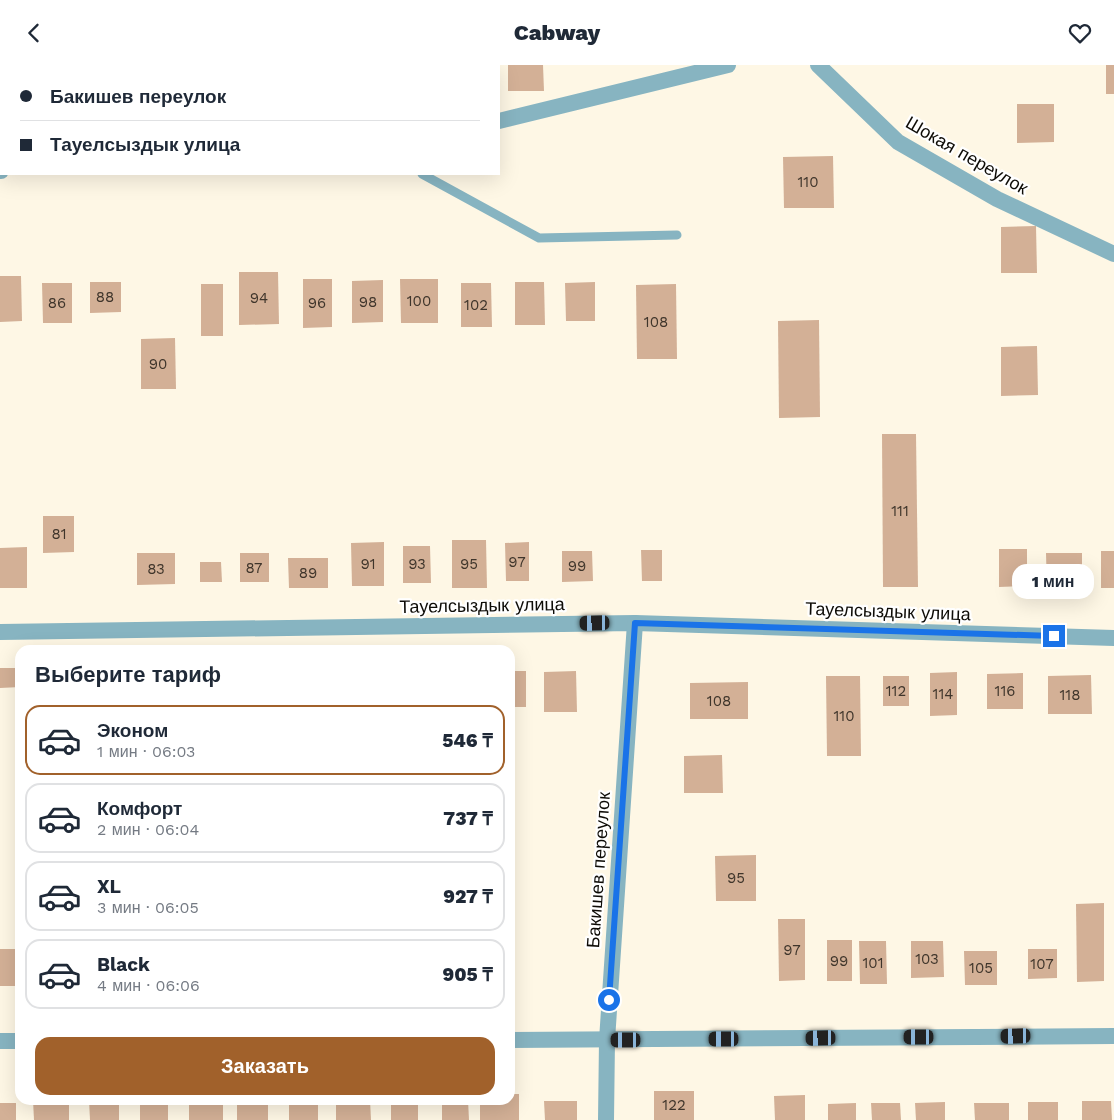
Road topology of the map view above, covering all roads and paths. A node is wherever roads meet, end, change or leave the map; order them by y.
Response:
1 (728, 65) edge
2 (818, 65) edge
3 (711, 67) edge
4 (500, 121) edge
5 (424, 175) edge
6 (677, 235) dead end
7 (1114, 254) edge
8 (635, 623) junction
9 (0, 633) edge
10 (1114, 638) edge
11 (1114, 1036) edge
12 (515, 1040) edge
13 (607, 1040) junction
14 (0, 1041) edge
15 (15, 1041) edge
16 (606, 1120) edge

1 - 3 street
2 - 7 street, Шокая переулок
3 - 4 street
5 - 6 lane
8 - 9 street, Тауелсыздык улица
8 - 10 street, Тауелсыздык улица
8 - 13 street, Бакишев переулок
11 - 13 street
12 - 13 street
13 - 16 street, Бакишев переулок
14 - 15 street

